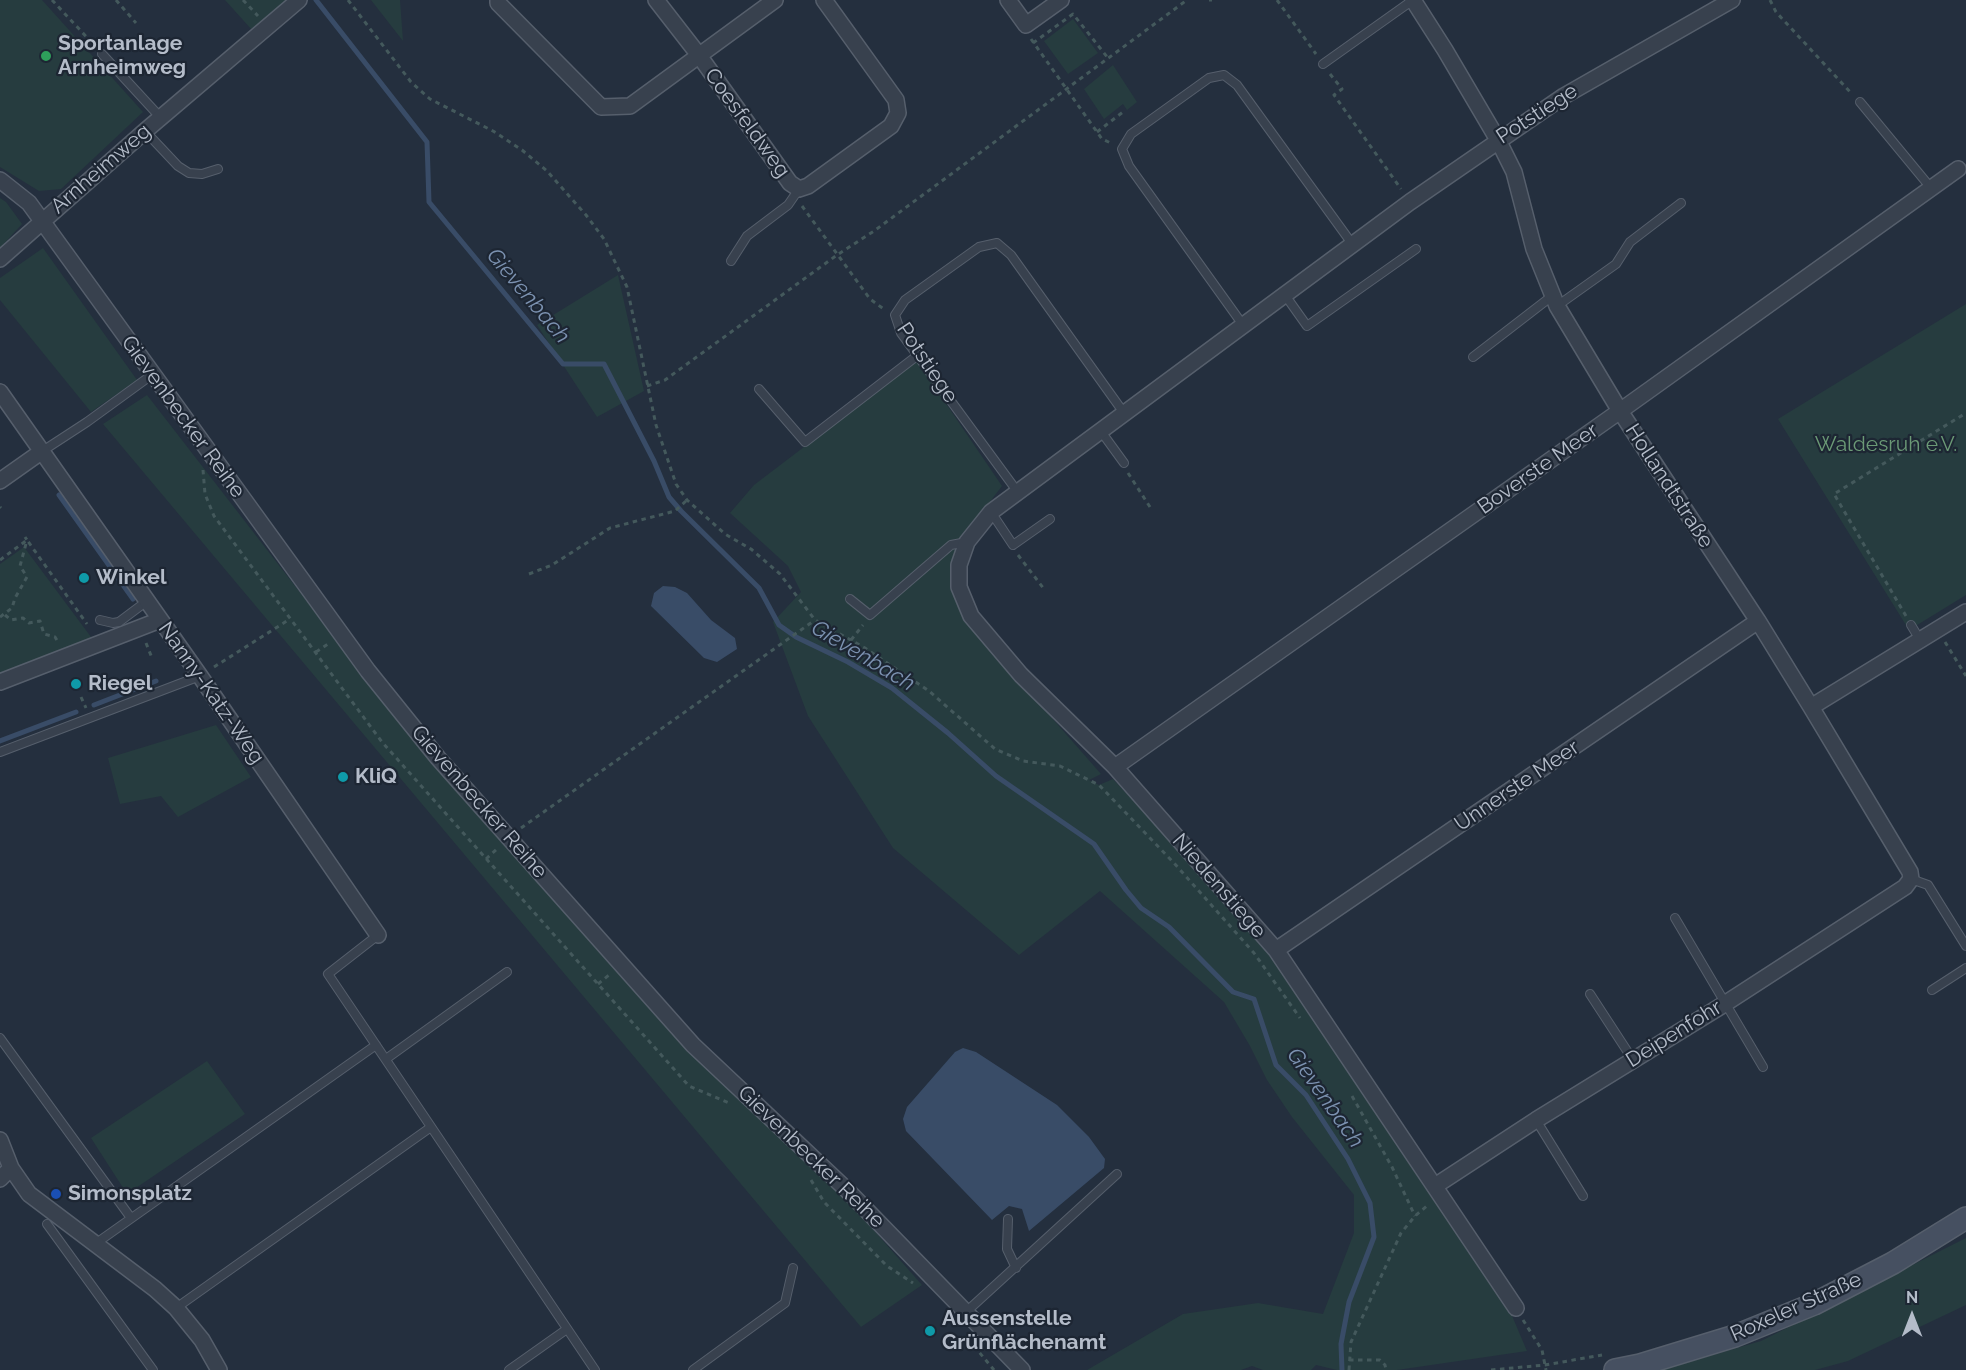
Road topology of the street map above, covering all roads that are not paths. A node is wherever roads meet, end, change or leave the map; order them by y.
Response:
1 (498, 0) edge
2 (656, 0) edge
3 (824, 0) edge
4 (1008, 0) edge
5 (1060, 0) edge
6 (1413, 0) edge
7 (1732, 0) edge
8 (298, 1) edge
9 (771, 1) edge
10 (102, 54) road end
11 (698, 54) junction
12 (1323, 64) road end
13 (1860, 102) road end
14 (160, 118) junction
15 (145, 131) junction
16 (1498, 140) junction
17 (218, 168) dead end
18 (1958, 169) dead end
19 (0, 180) edge
20 (1931, 188) junction
21 (799, 189) junction
22 (1681, 203) dead end
23 (42, 220) junction
24 (1353, 245) junction
25 (1416, 249) dead end
26 (0, 259) edge
27 (731, 261) dead end
28 (1285, 295) junction
29 (1555, 301) junction
30 (1243, 325) junction
31 (918, 355) junction
32 (1473, 357) dead end
33 (153, 374) junction
34 (759, 389) dead end
35 (0, 392) edge
36 (1620, 411) junction
37 (1124, 413) junction
38 (1100, 430) junction
39 (41, 452) junction
40 (1124, 463) road end
41 (0, 481) edge
42 (1017, 491) junction
43 (991, 512) junction
44 (1050, 519) dead end
45 (967, 542) junction
46 (850, 599) dead end
47 (147, 601) junction
48 (1966, 612) edge
49 (100, 620) dead end
50 (160, 620) junction
51 (1758, 621) junction
52 (1911, 625) road end
53 (1920, 640) junction
54 (200, 676) junction
55 (0, 682) edge
56 (1811, 708) junction
57 (0, 752) edge
58 (1115, 766) junction
59 (1911, 879) junction
60 (1675, 918) dead end
61 (378, 935) joint
62 (1966, 946) edge
63 (1276, 950) junction
64 (1966, 968) edge
65 (507, 972) dead end
66 (1932, 990) dead end
67 (1590, 994) dead end
68 (1726, 1003) junction
69 (0, 1038) edge
70 (376, 1045) junction
71 (386, 1059) junction
72 (1633, 1060) junction
73 (1763, 1067) dead end
74 (1536, 1119) junction
75 (431, 1126) junction
76 (0, 1140) edge
77 (6, 1174) edge
78 (1116, 1174) dead end
79 (1439, 1191) junction
80 (1583, 1196) dead end
81 (131, 1218) junction
82 (1966, 1218) edge
83 (1008, 1219) dead end
84 (47, 1224) dead end
85 (95, 1244) junction
86 (793, 1268) dead end
87 (1016, 1268) junction
88 (176, 1308) junction
89 (1516, 1308) road end
90 (966, 1312) junction
91 (567, 1329) junction
92 (1612, 1362) edge
93 (153, 1370) edge
94 (219, 1370) edge
95 (510, 1370) edge
96 (595, 1370) edge
97 (693, 1370) edge
98 (1022, 1370) edge

1 - 11 street, Coesfeldweg
2 - 11 street, Coesfeldweg
3 - 21 street, Coesfeldweg
4 - 5 street
6 - 12 lane
6 - 16 street, Hollandtstraße
7 - 16 street, Potstiege
8 - 14 street, Arnheimweg
9 - 11 street, Coesfeldweg
10 - 14 lane, Arnheimweg
11 - 21 street, Coesfeldweg
13 - 20 lane
14 - 15 street, Arnheimweg
15 - 17 lane
15 - 23 street, Arnheimweg
16 - 24 street, Potstiege
16 - 29 street, Hollandtstraße
18 - 20 street, Boverste Meer
19 - 23 street, Gievenbecker Reihe
20 - 36 street, Boverste Meer
21 - 27 lane, Coesfeldweg
22 - 29 lane
23 - 26 street, Arnheimweg
23 - 33 street, Gievenbecker Reihe
24 - 28 street, Potstiege
24 - 30 lane
25 - 28 lane
28 - 30 street, Potstiege
29 - 32 lane
29 - 36 street, Hollandtstraße
30 - 37 street, Potstiege
31 - 34 lane
31 - 37 lane, Potstiege
31 - 42 lane, Potstiege
33 - 39 lane
33 - 90 street, Gievenbecker Reihe
35 - 39 street, Nanny-Katz-Weg
36 - 51 street, Hollandtstraße
36 - 58 street, Boverste Meer
37 - 38 street, Potstiege
38 - 40 lane
38 - 42 street, Potstiege
39 - 41 street
39 - 47 street, Nanny-Katz-Weg
42 - 43 street, Niedenstiege
43 - 44 lane
43 - 45 street, Niedenstiege
45 - 46 lane
45 - 58 street, Niedenstiege
47 - 49 lane
47 - 50 street, Nanny-Katz-Weg
48 - 53 street
50 - 54 street, Nanny-Katz-Weg
50 - 55 street
51 - 56 street, Hollandtstraße
51 - 63 street, Unnerste Meer
52 - 53 lane
53 - 56 street
54 - 57 lane
54 - 61 street, Nanny-Katz-Weg
56 - 59 street, Hollandtstraße
58 - 63 street, Niedenstiege
59 - 62 lane, Hollandtstraße
59 - 68 street, Deipenfohr
60 - 68 lane
61 - 70 lane
63 - 79 street, Niedenstiege
64 - 66 lane
65 - 71 lane
67 - 72 lane
68 - 72 street, Deipenfohr
68 - 73 lane
69 - 81 lane
70 - 71 lane
70 - 81 lane
71 - 75 lane
72 - 74 street, Deipenfohr
74 - 79 street, Deipenfohr
74 - 80 lane
75 - 88 lane
75 - 91 lane
76 - 77 street
77 - 85 street
78 - 87 lane
79 - 89 street, Niedenstiege
81 - 85 lane
82 - 92 main road, Roxeler Straße
83 - 87 lane
84 - 93 lane
85 - 88 street
86 - 97 lane
87 - 90 lane
88 - 94 street
90 - 98 street, Gievenbecker Reihe
91 - 95 lane
91 - 96 lane

